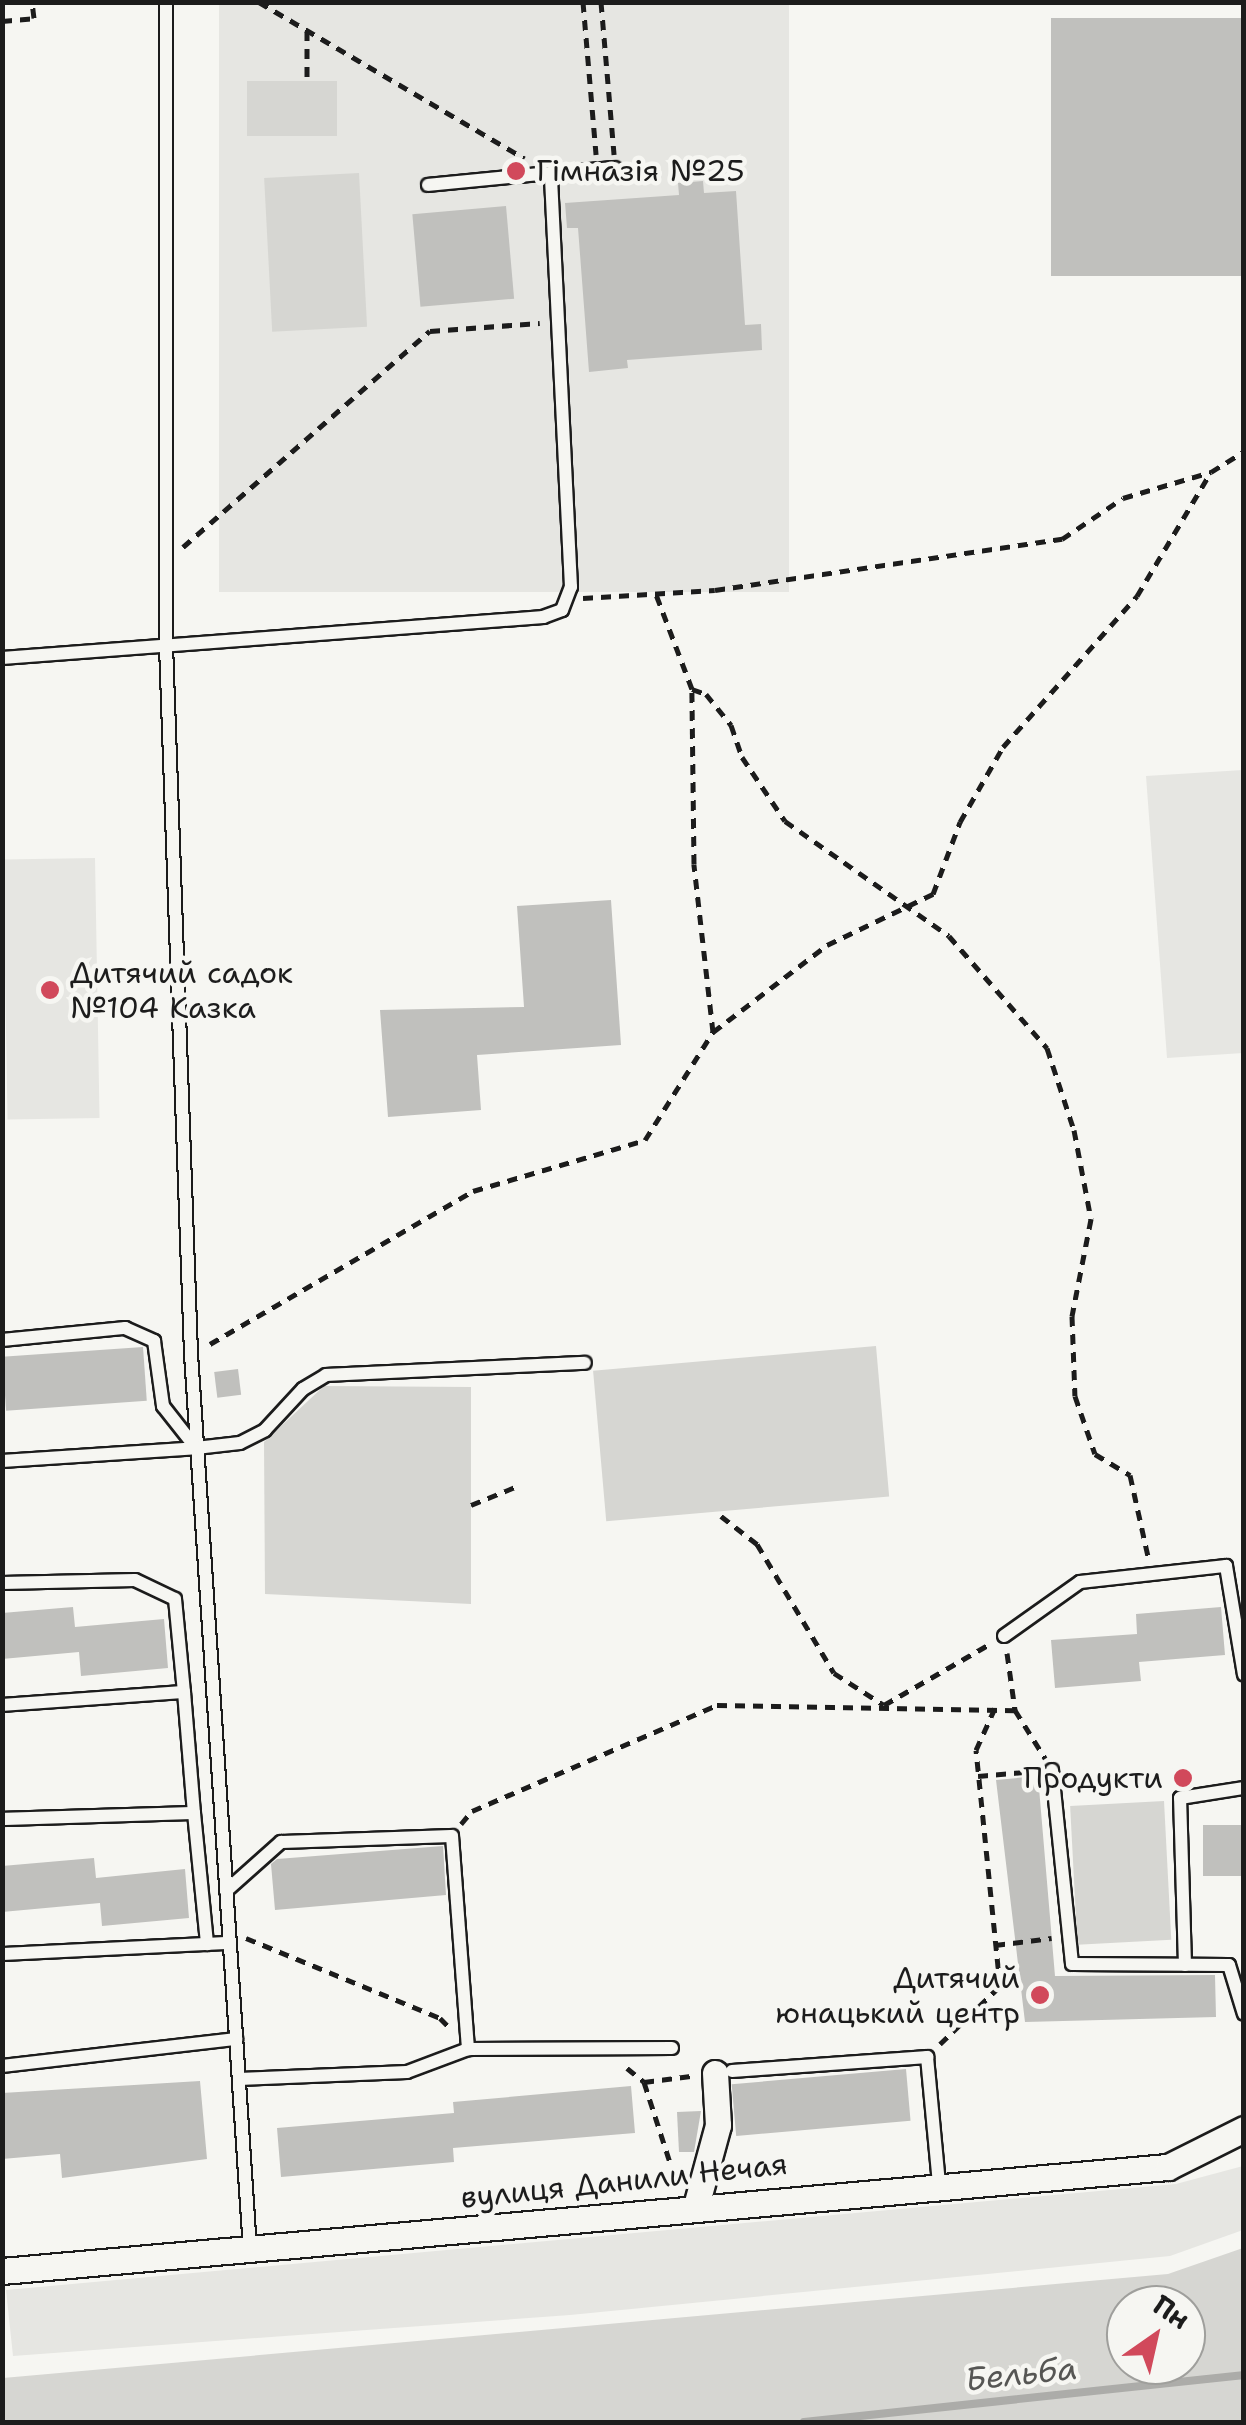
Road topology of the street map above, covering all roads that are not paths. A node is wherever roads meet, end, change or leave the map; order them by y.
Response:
1 (166, 2) edge
2 (616, 168) road end
3 (551, 174) junction
4 (428, 185) dead end
5 (166, 645) junction
6 (2, 658) edge
7 (2, 1340) edge
8 (585, 1363) dead end
9 (196, 1448) junction
10 (2, 1461) edge
11 (2, 1583) edge
12 (1004, 1636) road end
13 (1244, 1674) edge
14 (184, 1692) junction
15 (2, 1704) edge
16 (1052, 1770) road end
17 (1244, 1788) edge
18 (194, 1812) junction
19 (2, 1819) edge
20 (226, 1891) junction
21 (230, 1937) junction
22 (207, 1944) junction
23 (2, 1954) edge
24 (1185, 1966) junction
25 (1244, 2014) edge
26 (236, 2039) junction
27 (468, 2048) junction
28 (672, 2048) dead end
29 (2, 2066) edge
30 (724, 2072) joint
31 (239, 2079) junction
32 (1244, 2128) edge
33 (939, 2183) junction
34 (689, 2207) junction
35 (250, 2250) junction
36 (2, 2270) edge

1 - 5 lane
2 - 3 lane
3 - 4 lane
3 - 5 lane
5 - 6 lane
5 - 9 lane
7 - 9 lane
8 - 9 lane
9 - 10 lane
9 - 20 lane
11 - 14 lane
12 - 13 lane
14 - 15 lane
14 - 18 lane
16 - 24 lane
17 - 24 lane
18 - 19 lane
18 - 22 lane
20 - 21 lane
20 - 27 lane
21 - 22 lane
21 - 26 lane
22 - 23 lane
24 - 25 lane
26 - 29 lane
26 - 31 lane
27 - 28 lane
27 - 31 lane
30 - 33 lane
30 - 34 street
31 - 35 lane
32 - 33 street, вулиця Данили Нечая
33 - 34 street, вулиця Данили Нечая
34 - 35 street, вулиця Данили Нечая
35 - 36 street, вулиця Данили Нечая

